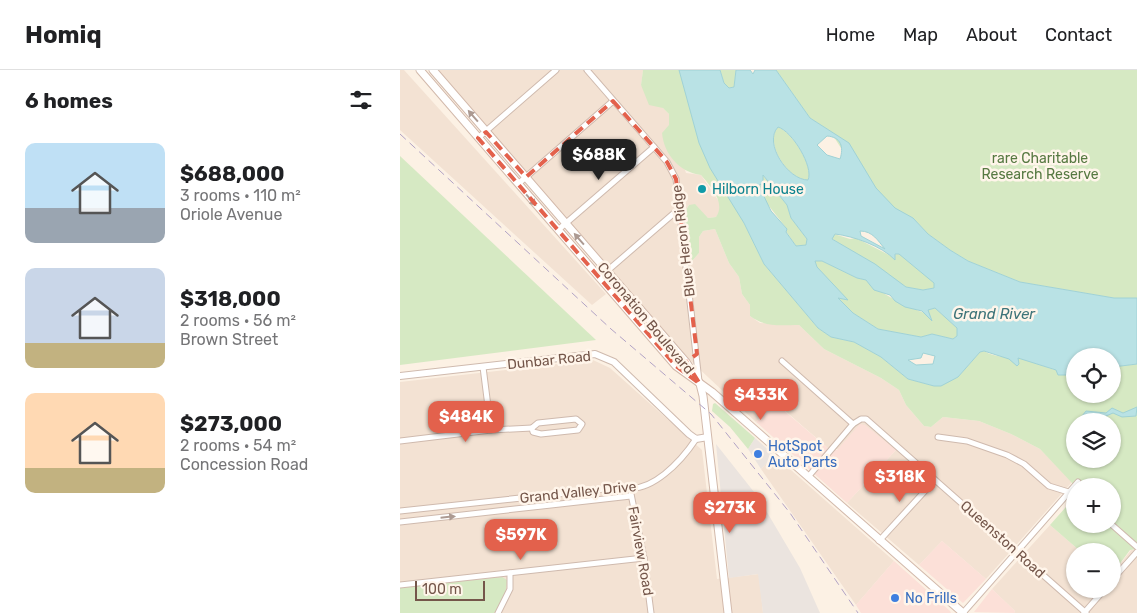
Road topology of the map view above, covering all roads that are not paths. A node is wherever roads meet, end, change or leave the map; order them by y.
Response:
1 (420, 70) edge
2 (433, 70) edge
3 (556, 70) edge
4 (588, 70) edge
5 (459, 101) junction
6 (613, 101) junction
7 (452, 107) junction
8 (486, 132) junction
9 (478, 138) junction
10 (654, 147) junction
11 (526, 177) junction
12 (518, 184) junction
13 (680, 208) junction
14 (566, 224) junction
15 (558, 230) junction
16 (606, 271) junction
17 (599, 278) junction
18 (654, 326) junction
19 (647, 332) junction
20 (697, 354) junction
21 (782, 361) dead end
22 (686, 362) junction
23 (483, 367) junction
24 (400, 376) edge
25 (700, 384) junction
26 (853, 424) junction
27 (532, 428) junction
28 (491, 430) junction
29 (708, 437) junction
30 (938, 437) dead end
31 (696, 439) junction
32 (400, 441) edge
33 (808, 477) junction
34 (935, 480) junction
35 (630, 489) junction
36 (1066, 491) edge
37 (564, 493) junction
38 (631, 496) junction
39 (1066, 500) edge
40 (498, 501) junction
41 (565, 504) junction
42 (431, 508) junction
43 (400, 511) edge
44 (498, 512) junction
45 (433, 519) junction
46 (400, 522) edge
47 (1121, 533) edge
48 (879, 540) junction
49 (1137, 547) edge
50 (1018, 552) junction
51 (1137, 552) edge
52 (644, 558) junction
53 (1121, 570) edge
54 (510, 572) junction
55 (400, 585) edge
56 (1098, 598) edge
57 (498, 613) edge
58 (651, 613) edge
59 (728, 613) edge
60 (963, 613) edge
61 (1085, 613) edge

1 - 7 main road, Coronation Boulevard
2 - 5 main road, Coronation Boulevard
3 - 8 street
4 - 6 street, Blue Heron Ridge
5 - 7 main road
8 -> 5 main road, Coronation Boulevard
6 - 10 street, Blue Heron Ridge
6 - 11 street
7 - 9 main road, Coronation Boulevard
8 - 9 street
8 - 11 main road, Coronation Boulevard
9 - 12 main road, Coronation Boulevard
10 - 13 street, Blue Heron Ridge
10 - 14 street
11 - 12 street
11 - 14 main road, Coronation Boulevard
12 -> 15 main road, Coronation Boulevard
13 - 16 street
13 - 20 street, Blue Heron Ridge
14 - 15 street
16 -> 14 main road, Coronation Boulevard
15 - 17 main road, Coronation Boulevard
16 - 17 street
16 - 18 main road, Coronation Boulevard
17 - 19 main road, Coronation Boulevard
18 - 19 main road
18 - 22 main road, Coronation Boulevard
19 - 25 main road, Coronation Boulevard
20 - 22 street
20 - 25 street, Blue Heron Ridge
21 - 26 street
22 - 25 main road, Coronation Boulevard
23 - 24 street, Dunbar Road
23 - 28 street
23 - 31 street, Dunbar Road
25 - 29 main road
25 - 33 main road
26 - 33 street
26 - 34 street, Queenston Road
27 - 27 street
27 - 28 street
28 - 32 street
29 - 31 street
29 - 59 main road
30 - 36 street
31 - 35 street, Grand Valley Drive
33 - 48 main road
34 - 48 street
34 - 50 street, Queenston Road
35 - 37 street, Grand Valley Drive
35 - 38 street, Fairview Road
37 - 40 street, Grand Valley Drive
37 - 41 street
38 - 41 street, Grand Valley Drive
38 - 52 street, Fairview Road
39 - 50 street
40 - 42 street, Grand Valley Drive
40 - 44 street
41 - 44 street, Grand Valley Drive
42 - 43 street, Grand Valley Drive
42 - 45 street
45 -> 44 street, Grand Valley Drive
45 - 46 street, Grand Valley Drive
47 - 49 street
48 - 60 main road
50 - 60 street
50 - 61 street, Queenston Road
51 - 53 street
52 - 54 street
52 - 58 street, Fairview Road
54 - 55 street
54 - 57 street
56 - 61 street

